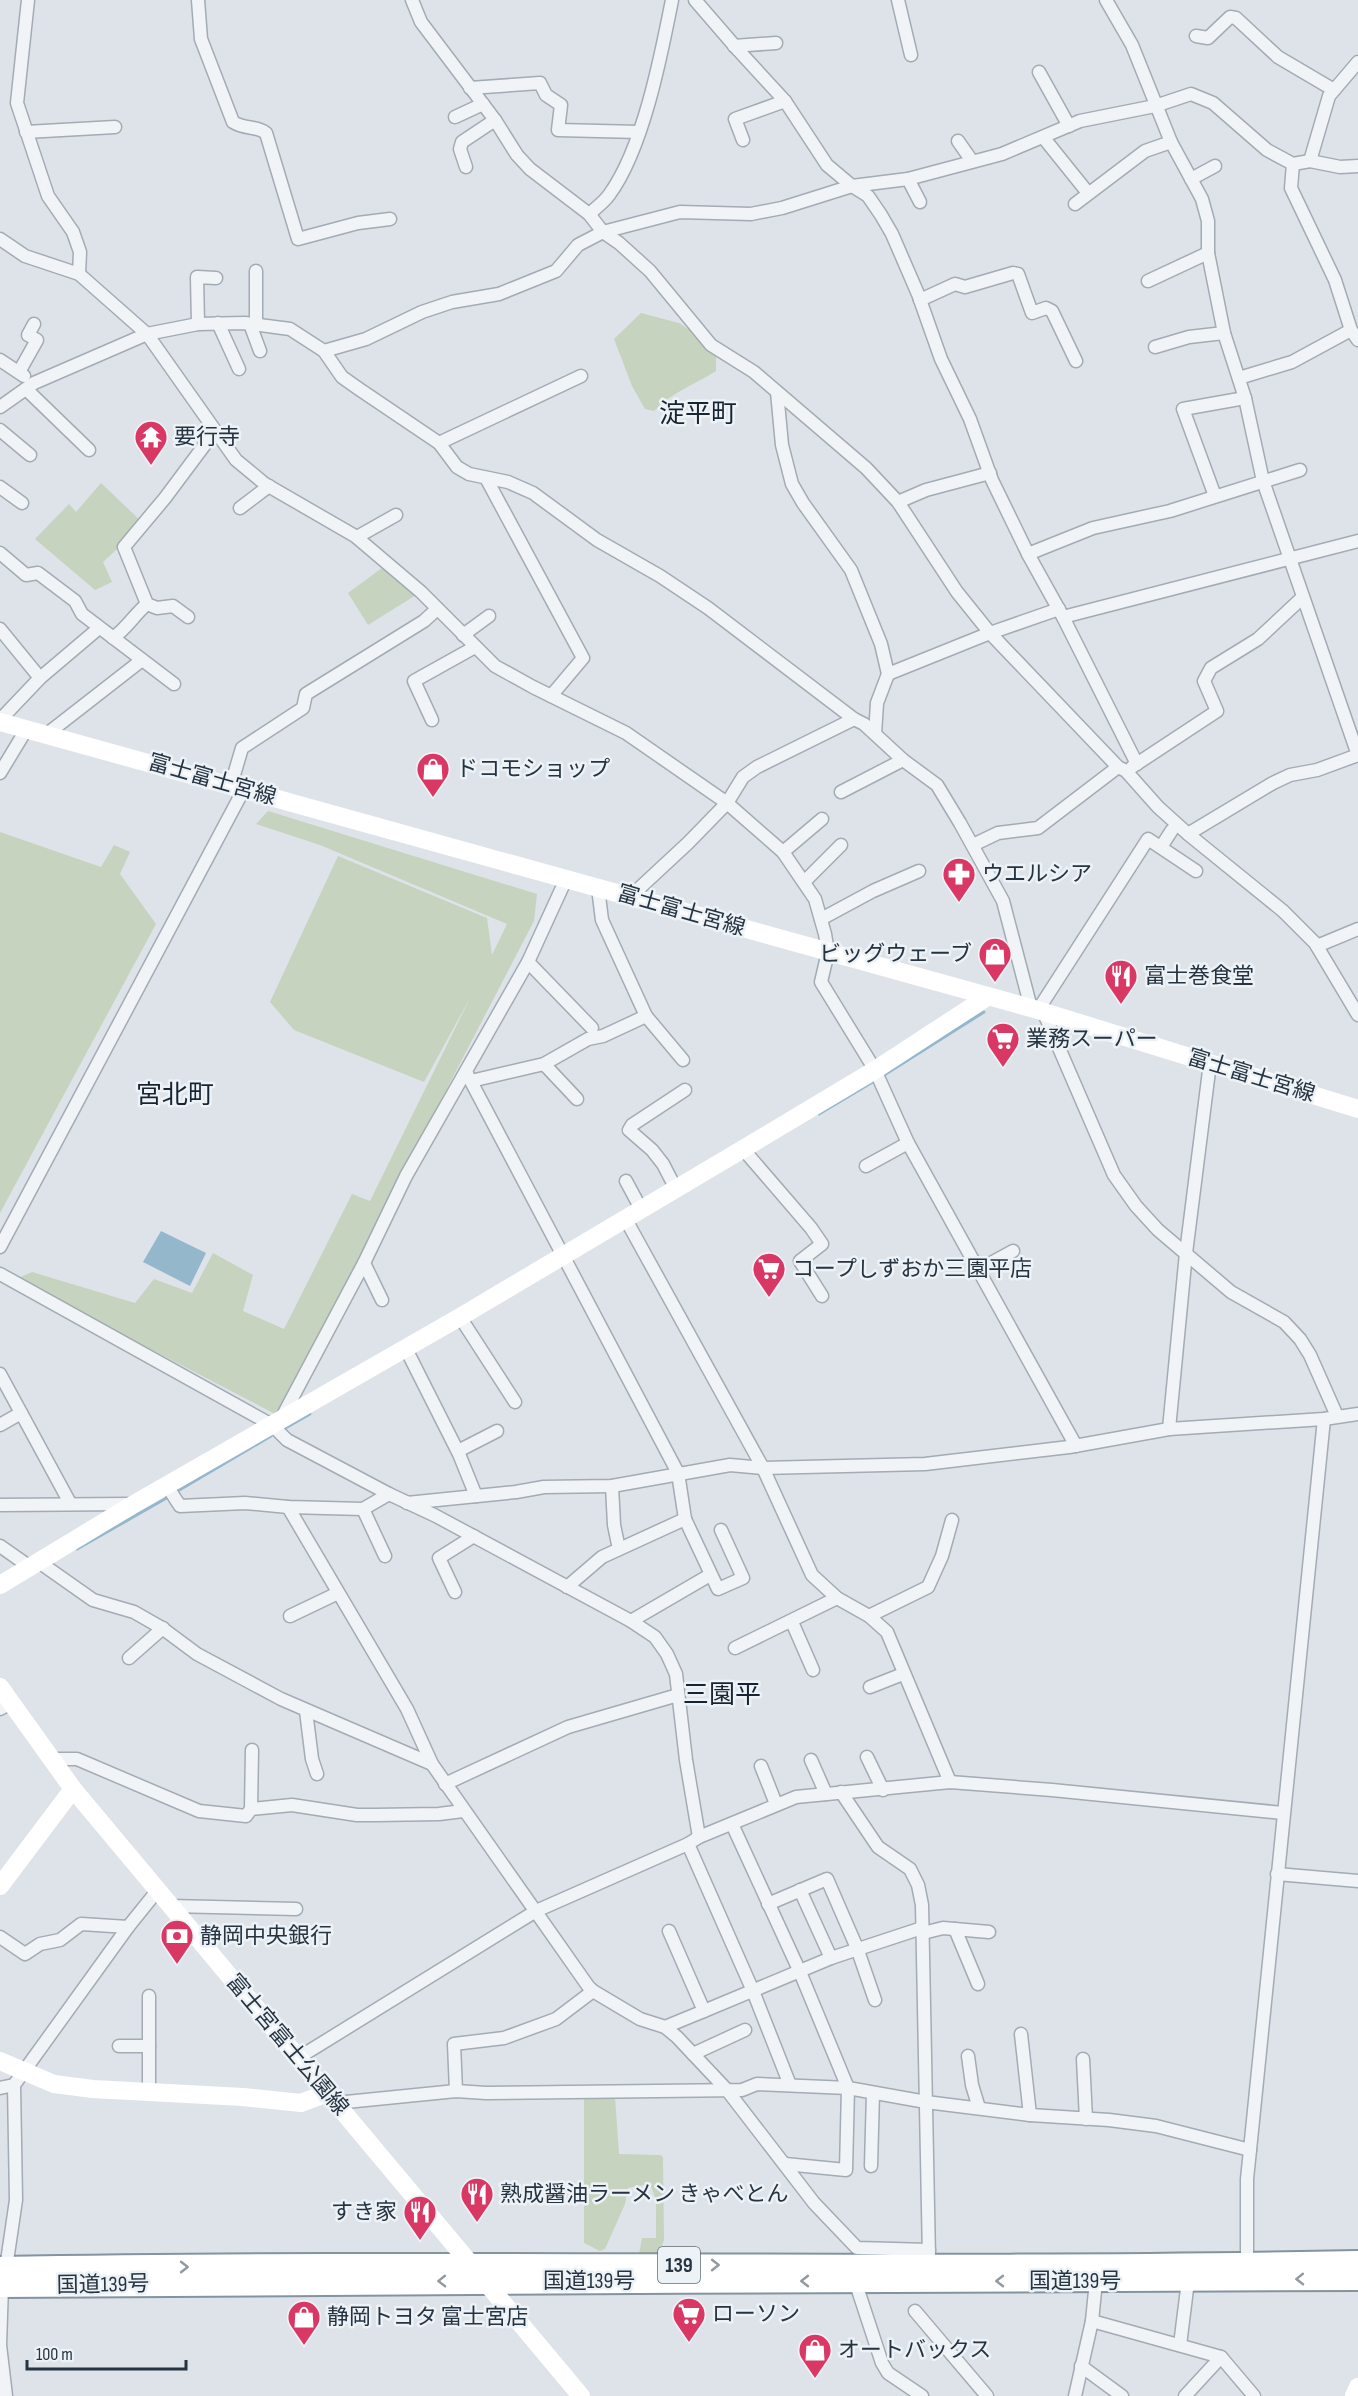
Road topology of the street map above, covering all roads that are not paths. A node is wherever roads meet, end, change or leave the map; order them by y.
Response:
1 (28, 0) edge
2 (198, 0) edge
3 (412, 0) edge
4 (672, 0) edge
5 (695, 0) edge
6 (898, 0) edge
7 (1106, 0) edge
8 (1196, 36) dead end
9 (776, 43) dead end
10 (734, 46) junction
11 (911, 55) dead end
12 (1358, 62) edge
13 (1039, 72) dead end
14 (470, 88) junction
15 (1334, 90) junction
16 (785, 101) junction
17 (483, 104) junction
18 (1155, 106) junction
19 (455, 117) dead end
20 (495, 120) junction
21 (1069, 126) junction
22 (115, 128) dead end
23 (26, 132) junction
24 (639, 132) junction
25 (1043, 137) junction
26 (742, 140) dead end
27 (958, 141) dead end
28 (1171, 142) junction
29 (972, 161) junction
30 (1310, 161) junction
31 (1293, 164) junction
32 (1215, 166) dead end
33 (1358, 166) edge
34 (466, 167) dead end
35 (908, 179) junction
36 (1191, 179) junction
37 (852, 186) junction
38 (1088, 193) junction
39 (920, 202) dead end
40 (1075, 204) dead end
41 (590, 214) junction
42 (390, 219) dead end
43 (603, 232) junction
44 (0, 239) edge
45 (1208, 253) junction
46 (256, 271) dead end
47 (79, 274) junction
48 (216, 278) dead end
49 (1148, 281) dead end
50 (920, 300) junction
51 (218, 323) junction
52 (34, 324) dead end
53 (198, 324) junction
54 (253, 325) junction
55 (1224, 333) junction
56 (147, 334) junction
57 (1354, 335) edge
58 (1155, 347) dead end
59 (260, 351) dead end
60 (324, 351) junction
61 (0, 360) edge
62 (1076, 361) dead end
63 (239, 369) dead end
64 (19, 372) junction
65 (581, 376) dead end
66 (1239, 378) junction
67 (30, 386) junction
68 (777, 393) junction
69 (1245, 398) junction
70 (0, 407) edge
71 (0, 430) edge
72 (215, 431) junction
73 (439, 443) junction
74 (89, 450) dead end
75 (30, 455) dead end
76 (1300, 470) dead end
77 (990, 473) junction
78 (486, 478) junction
79 (1263, 481) junction
80 (269, 486) junction
81 (0, 487) edge
82 (1215, 496) junction
83 (898, 502) junction
84 (22, 504) dead end
85 (240, 508) dead end
86 (396, 515) dead end
87 (357, 537) junction
88 (1358, 541) edge
89 (0, 553) edge
90 (1028, 554) junction
91 (1290, 558) junction
92 (1303, 597) junction
93 (147, 604) junction
94 (437, 609) junction
95 (1061, 613) junction
96 (489, 616) dead end
97 (188, 617) dead end
98 (99, 628) junction
99 (0, 629) edge
100 (990, 633) junction
101 (464, 635) junction
102 (113, 638) junction
103 (476, 646) junction
104 (142, 660) junction
105 (888, 674) junction
106 (40, 678) junction
107 (174, 684) dead end
108 (550, 696) junction
109 (854, 719) junction
110 (432, 720) dead end
111 (0, 721) edge
112 (26, 730) junction
113 (47, 734) junction
114 (875, 734) junction
115 (903, 760) junction
116 (1127, 767) junction
117 (0, 773) edge
118 (237, 787) junction
119 (841, 792) dead end
120 (727, 803) junction
121 (822, 819) dead end
122 (1172, 830) dead end
123 (1188, 834) junction
124 (841, 845) dead end
125 (973, 845) junction
126 (1161, 847) junction
127 (783, 852) junction
128 (919, 871) dead end
129 (1196, 871) dead end
130 (566, 879) junction
131 (804, 882) junction
132 (598, 888) junction
133 (631, 896) junction
134 (821, 919) junction
135 (1358, 929) edge
136 (1317, 946) junction
137 (828, 952) junction
138 (528, 962) junction
139 (987, 997) junction
140 (1037, 1009) junction
141 (1357, 1012) edge
142 (646, 1016) junction
143 (592, 1028) dead end
144 (682, 1060) dead end
145 (1210, 1063) junction
146 (544, 1064) junction
147 (469, 1076) junction
148 (877, 1076) junction
149 (685, 1090) dead end
150 (577, 1099) dead end
151 (1358, 1109) edge
152 (908, 1143) junction
153 (746, 1154) junction
154 (866, 1166) dead end
155 (626, 1181) dead end
156 (676, 1189) junction
157 (631, 1219) junction
158 (0, 1247) edge
159 (1012, 1251) dead end
160 (1186, 1253) junction
161 (566, 1259) junction
162 (364, 1263) junction
163 (978, 1270) junction
164 (0, 1274) edge
165 (822, 1296) dead end
166 (382, 1300) dead end
167 (462, 1321) junction
168 (408, 1352) junction
169 (1, 1378) edge
170 (515, 1402) dead end
171 (21, 1413) junction
172 (1358, 1414) edge
173 (1330, 1418) junction
174 (0, 1425) edge
175 (278, 1427) junction
176 (1170, 1429) junction
177 (497, 1431) dead end
178 (1076, 1446) junction
179 (458, 1451) junction
180 (763, 1468) junction
181 (678, 1473) junction
182 (612, 1486) junction
183 (171, 1491) junction
184 (389, 1494) junction
185 (476, 1496) junction
186 (70, 1503) junction
187 (407, 1503) junction
188 (134, 1504) junction
189 (0, 1505) edge
190 (288, 1507) junction
191 (363, 1509) junction
192 (685, 1519) junction
193 (952, 1520) dead end
194 (721, 1530) dead end
195 (474, 1536) junction
196 (0, 1546) edge
197 (619, 1549) junction
198 (385, 1556) dead end
199 (40, 1566) junction
200 (710, 1575) junction
201 (0, 1585) edge
202 (567, 1587) junction
203 (455, 1592) dead end
204 (339, 1593) junction
205 (837, 1598) junction
206 (290, 1616) dead end
207 (869, 1616) junction
208 (631, 1621) junction
209 (792, 1622) junction
210 (163, 1628) junction
211 (735, 1648) dead end
212 (129, 1658) dead end
213 (813, 1671) dead end
214 (903, 1674) junction
215 (0, 1687) edge
216 (870, 1687) dead end
217 (678, 1695) junction
218 (5, 1706) edge
219 (306, 1711) junction
220 (252, 1750) dead end
221 (867, 1756) dead end
222 (811, 1760) dead end
223 (53, 1762) junction
224 (432, 1764) junction
225 (761, 1766) dead end
226 (317, 1774) dead end
227 (950, 1782) junction
228 (445, 1784) junction
229 (73, 1789) junction
230 (883, 1790) junction
231 (841, 1792) junction
232 (826, 1794) junction
233 (776, 1804) junction
234 (251, 1809) junction
235 (463, 1810) junction
236 (1283, 1813) junction
237 (732, 1824) junction
238 (693, 1840) junction
239 (1277, 1875) junction
240 (1358, 1881) edge
241 (0, 1886) edge
242 (800, 1890) junction
243 (158, 1891) junction
244 (768, 1904) junction
245 (170, 1906) junction
246 (296, 1909) dead end
247 (536, 1911) junction
248 (128, 1927) junction
249 (956, 1929) junction
250 (669, 1931) dead end
251 (922, 1931) junction
252 (988, 1932) dead end
253 (0, 1937) edge
254 (857, 1948) junction
255 (831, 1958) junction
256 (800, 1972) junction
257 (978, 1984) dead end
258 (593, 1991) junction
259 (753, 1991) junction
260 (149, 1996) dead end
261 (875, 2000) dead end
262 (704, 2011) junction
263 (665, 2027) junction
264 (745, 2030) dead end
265 (1021, 2034) dead end
266 (119, 2046) dead end
267 (149, 2046) junction
268 (693, 2054) junction
269 (968, 2056) dead end
270 (298, 2058) junction
271 (1083, 2059) dead end
272 (0, 2061) edge
273 (20, 2079) junction
274 (790, 2085) junction
275 (0, 2088) edge
276 (848, 2088) junction
277 (727, 2090) junction
278 (456, 2091) junction
279 (149, 2092) junction
280 (873, 2093) junction
281 (332, 2098) junction
282 (926, 2102) junction
283 (979, 2108) junction
284 (1030, 2115) junction
285 (1086, 2119) junction
286 (1250, 2150) junction
287 (785, 2164) junction
288 (871, 2166) dead end
289 (929, 2257) junction
290 (1358, 2262) edge
291 (1247, 2264) junction
292 (477, 2273) junction
293 (2, 2277) edge
294 (1358, 2279) edge
295 (855, 2281) junction
296 (1188, 2281) junction
297 (1096, 2282) junction
298 (915, 2311) dead end
299 (1092, 2321) junction
300 (1180, 2345) junction
301 (1221, 2357) junction
302 (1081, 2366) junction
303 (1358, 2388) edge
304 (6, 2396) edge
305 (581, 2396) edge
306 (922, 2396) edge
307 (987, 2396) edge
308 (1075, 2396) edge
309 (1122, 2396) edge
310 (1185, 2396) edge
311 (1254, 2396) edge
312 (1354, 2396) edge

1 - 23 street
2 - 42 street
3 - 14 street
4 - 24 street
5 - 10 street
6 - 11 street
7 - 18 street
8 - 15 street
9 - 10 street
10 - 16 street
12 - 15 street
13 - 21 street
14 - 17 street
14 - 24 street
15 - 30 street
16 - 26 street
16 - 37 street
17 - 19 street
17 - 20 street
18 - 21 street
18 - 28 street
18 - 31 street
20 - 34 street
20 - 41 street
21 - 25 street
22 - 23 street
23 - 47 street
24 - 41 street
25 - 29 street
25 - 38 street
27 - 29 street
28 - 36 street
28 - 38 street
29 - 35 street
30 - 31 street
30 - 33 street
31 - 57 street
32 - 36 street
35 - 37 street
35 - 39 street
36 - 45 street
37 - 43 street
37 - 50 street
38 - 40 street
41 - 43 street
43 - 60 street
43 - 68 street
44 - 47 street
45 - 49 street
45 - 55 street
46 - 54 street
47 - 56 street
48 - 53 street
50 - 62 street
50 - 77 street
51 - 53 street
51 - 54 street
51 - 63 street
52 - 64 street
53 - 56 street
54 - 59 street
54 - 60 street
55 - 58 street
55 - 66 street
56 - 67 street
56 - 72 street
57 - 66 street
60 - 73 street
61 - 64 street
64 - 67 street
65 - 73 street
66 - 69 street
67 - 70 street
67 - 74 street
68 - 83 street
68 - 105 street
69 - 79 street
69 - 82 street
71 - 75 street
72 - 80 street
72 - 93 street
73 - 78 street
76 - 79 street
77 - 83 street
77 - 90 street
78 - 108 street
78 - 109 street
79 - 82 street
79 - 91 street
80 - 85 street
80 - 87 street
81 - 84 street
82 - 90 street
83 - 100 street
86 - 87 street
87 - 94 street
88 - 91 street
89 - 98 street
90 - 95 street
91 - 92 street
91 - 95 street
92 - 116 street
92 - 123 street
93 - 97 street
93 - 102 street
94 - 101 street
94 - 118 street
95 - 100 street
95 - 116 street
96 - 101 street
98 - 102 street
98 - 106 street
99 - 106 street
100 - 105 street
100 - 116 street
101 - 103 street
102 - 104 street
103 - 108 street
103 - 110 street
104 - 107 street
104 - 113 street
105 - 114 street
106 - 111 street
108 - 120 street
109 - 114 street
109 - 120 street
111 - 112 main road, 富士富士宮線
112 - 113 main road, 富士富士宮線
112 - 117 street
113 - 118 main road, 富士富士宮線
114 - 115 street
115 - 119 street
115 - 125 street
116 - 123 street
116 - 125 street
118 - 130 main road, 富士富士宮線
118 - 158 street
120 - 127 street
120 - 133 street
121 - 127 street
122 - 126 street
123 - 136 street
124 - 131 street
125 - 140 street
126 - 129 street
126 - 140 street
127 - 131 street
128 - 134 street
130 - 132 main road, 富士富士宮線
130 - 138 street
131 - 134 street
132 - 133 main road, 富士富士宮線
132 - 142 street
133 - 137 main road, 富士富士宮線
134 - 137 street
135 - 136 street
136 - 141 street
137 - 139 main road, 富士富士宮線
137 - 148 street
138 - 143 street
138 - 147 street
139 - 140 main road, 富士富士宮線
139 - 148 main road
140 - 145 main road, 富士富士宮線
140 - 160 street
142 - 144 street
142 - 146 street
145 - 151 main road, 富士富士宮線
145 - 160 street
146 - 147 street
146 - 150 street
147 - 161 street
147 - 162 street
148 - 152 street
148 - 153 main road
149 - 156 street
152 - 154 street
152 - 163 street
153 - 156 main road
153 - 165 street
155 - 157 street
156 - 157 main road
157 - 161 main road
157 - 180 street
159 - 163 street
160 - 173 street
160 - 176 street
161 - 167 main road
161 - 181 street
162 - 166 street
162 - 175 street
163 - 178 street
164 - 175 street
167 - 168 main road
167 - 170 street
168 - 175 main road
168 - 179 street
169 - 171 street
171 - 174 street
171 - 186 street
172 - 173 street
173 - 176 street
173 - 236 street
175 - 183 main road
175 - 184 street
176 - 178 street
177 - 179 street
178 - 180 street
179 - 185 street
180 - 181 street
180 - 205 street
181 - 182 street
181 - 192 street
182 - 185 street
182 - 197 street
183 - 188 main road
183 - 190 street
184 - 187 street
184 - 191 street
185 - 187 street
186 - 188 street
186 - 189 street
187 - 195 street
188 - 199 main road
190 - 191 street
190 - 204 street
191 - 198 street
192 - 197 street
192 - 200 street
193 - 207 street
194 - 200 street
195 - 202 street
195 - 203 street
196 - 199 street
197 - 202 street
199 - 201 main road
199 - 210 street
200 - 208 street
202 - 208 street
204 - 206 street
204 - 224 street
205 - 207 street
205 - 209 street
207 - 214 street
208 - 217 street
209 - 211 street
209 - 213 street
210 - 212 street
210 - 219 street
214 - 216 street
214 - 227 street
215 - 218 main road, 富士宮富士公園線
217 - 228 street
217 - 238 street
218 - 223 main road, 富士宮富士公園線
219 - 224 street
219 - 226 street
220 - 234 street
221 - 230 street
222 - 232 street
223 - 229 main road, 富士宮富士公園線
223 - 234 street
224 - 228 street
225 - 233 street
227 - 230 street
227 - 236 street
228 - 235 street
229 - 241 main road
229 - 243 main road, 富士宮富士公園線
230 - 231 street
231 - 232 street
231 - 251 street
232 - 233 street
233 - 237 street
234 - 235 street
235 - 247 street
236 - 239 street
237 - 238 street
237 - 244 street
238 - 247 street
238 - 259 street
239 - 240 street
239 - 286 street
242 - 244 street
242 - 254 street
242 - 255 street
243 - 245 main road, 富士宮富士公園線
243 - 248 street
244 - 256 street
245 - 246 street
245 - 270 main road, 富士宮富士公園線
247 - 258 street
247 - 270 street
248 - 253 street
248 - 273 street
249 - 251 street
249 - 252 street
249 - 257 street
250 - 262 street
251 - 254 street
251 - 282 street
254 - 255 street
254 - 261 street
255 - 256 street
256 - 259 street
256 - 276 street
258 - 263 street
258 - 278 street
259 - 262 street
259 - 274 street
260 - 267 street
262 - 263 street
263 - 268 street
264 - 268 street
265 - 284 street
266 - 267 street
267 - 279 street
268 - 277 street
269 - 283 street
270 - 281 main road, 富士宮富士公園線
271 - 285 street
272 - 273 main road
273 - 275 street
273 - 279 main road
273 - 293 street
274 - 276 street
274 - 277 street
276 - 280 street
276 - 287 street
277 - 278 street
277 - 287 street
278 - 281 street
279 - 281 main road
280 - 282 street
280 - 288 street
281 - 292 main road, 富士宮富士公園線
282 - 283 street
282 - 289 street
283 - 284 street
284 - 285 street
285 - 286 street
286 - 291 street
287 - 289 street
289 - 291 highway, 国道139号 / 139
292 -> 289 highway, 国道139号 / 139
290 - 291 highway, 国道139号 / 139
292 - 293 highway, 国道139号 / 139
295 -> 292 highway, 国道139号 / 139
292 - 305 main road, 富士宮富士公園線
293 - 304 street
294 -> 296 highway, 国道139号 / 139
297 -> 295 highway, 国道139号 / 139
295 - 306 street
296 - 297 highway, 国道139号 / 139
296 - 300 street
297 - 299 street
298 - 307 street
299 - 300 street
299 - 302 street
300 - 301 street
301 - 310 street
301 - 311 street
302 - 308 street
302 - 309 street
303 - 312 main road

